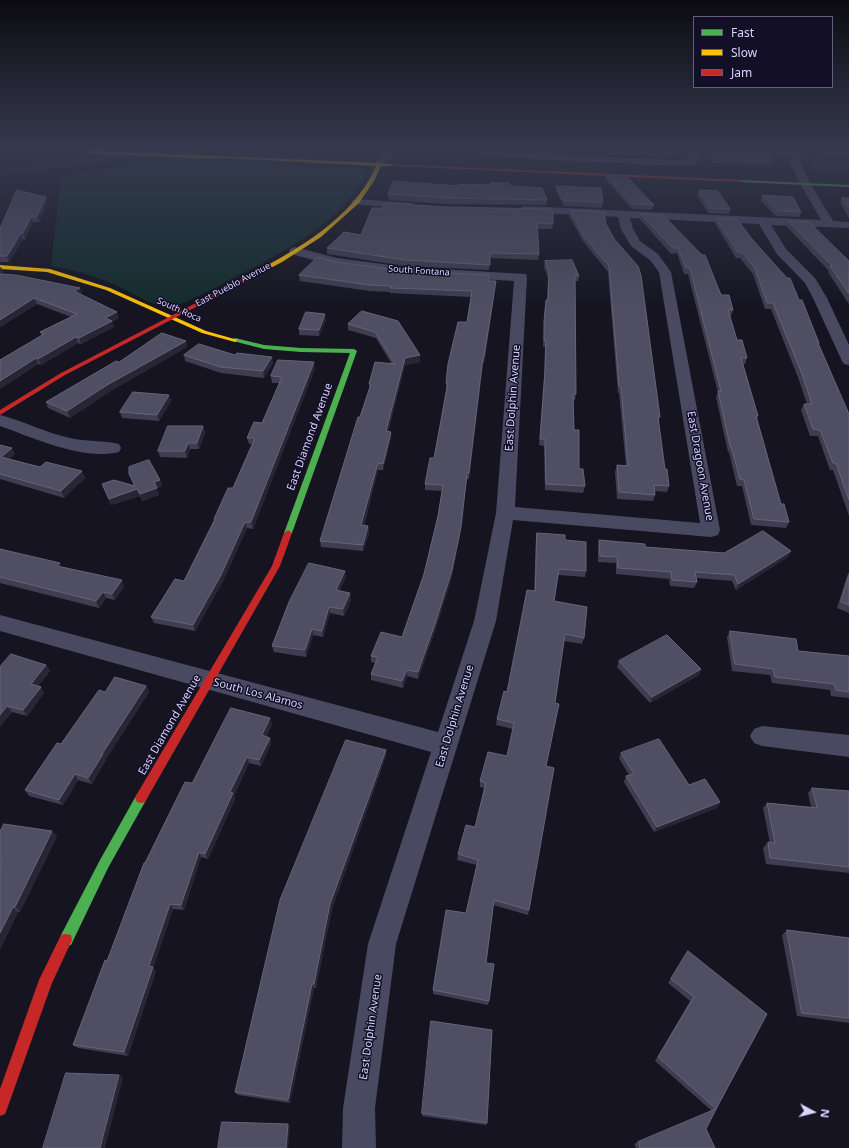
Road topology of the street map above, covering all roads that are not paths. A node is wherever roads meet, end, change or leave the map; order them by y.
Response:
1 (354, 204) edge
2 (377, 204) edge
3 (817, 204) edge
4 (424, 207) edge
5 (512, 209) edge
6 (623, 213) junction
7 (762, 220) junction
8 (828, 224) junction
9 (849, 225) edge
10 (294, 251) junction
11 (0, 267) edge
12 (521, 277) joint
13 (170, 318) junction
14 (354, 351) joint
15 (849, 361) edge
16 (0, 413) edge
17 (0, 420) edge
18 (113, 448) dead end
19 (505, 513) junction
20 (0, 623) edge
21 (209, 680) junction
22 (762, 736) dead end
23 (446, 745) junction
24 (849, 746) edge
25 (0, 1109) edge
26 (359, 1148) edge

1 - 10 street, East Pueblo Avenue
2 - 4 street
3 - 8 street
5 - 6 street
6 - 7 street
6 - 19 street, East Dragoon Avenue
7 - 8 street
7 - 15 street
8 - 9 street
10 - 12 street, South Fontana
10 - 13 street, East Pueblo Avenue
11 - 13 street, South Roca
12 - 19 street, East Dolphin Avenue
13 - 14 street, South Roca
13 - 16 street, East Pueblo Avenue
14 - 21 street, East Diamond Avenue
17 - 18 street
19 - 23 street, East Dolphin Avenue
20 - 21 street, South Los Alamos
21 - 23 street, South Los Alamos
21 - 25 street, East Diamond Avenue
22 - 24 street
23 - 26 street, East Dolphin Avenue

